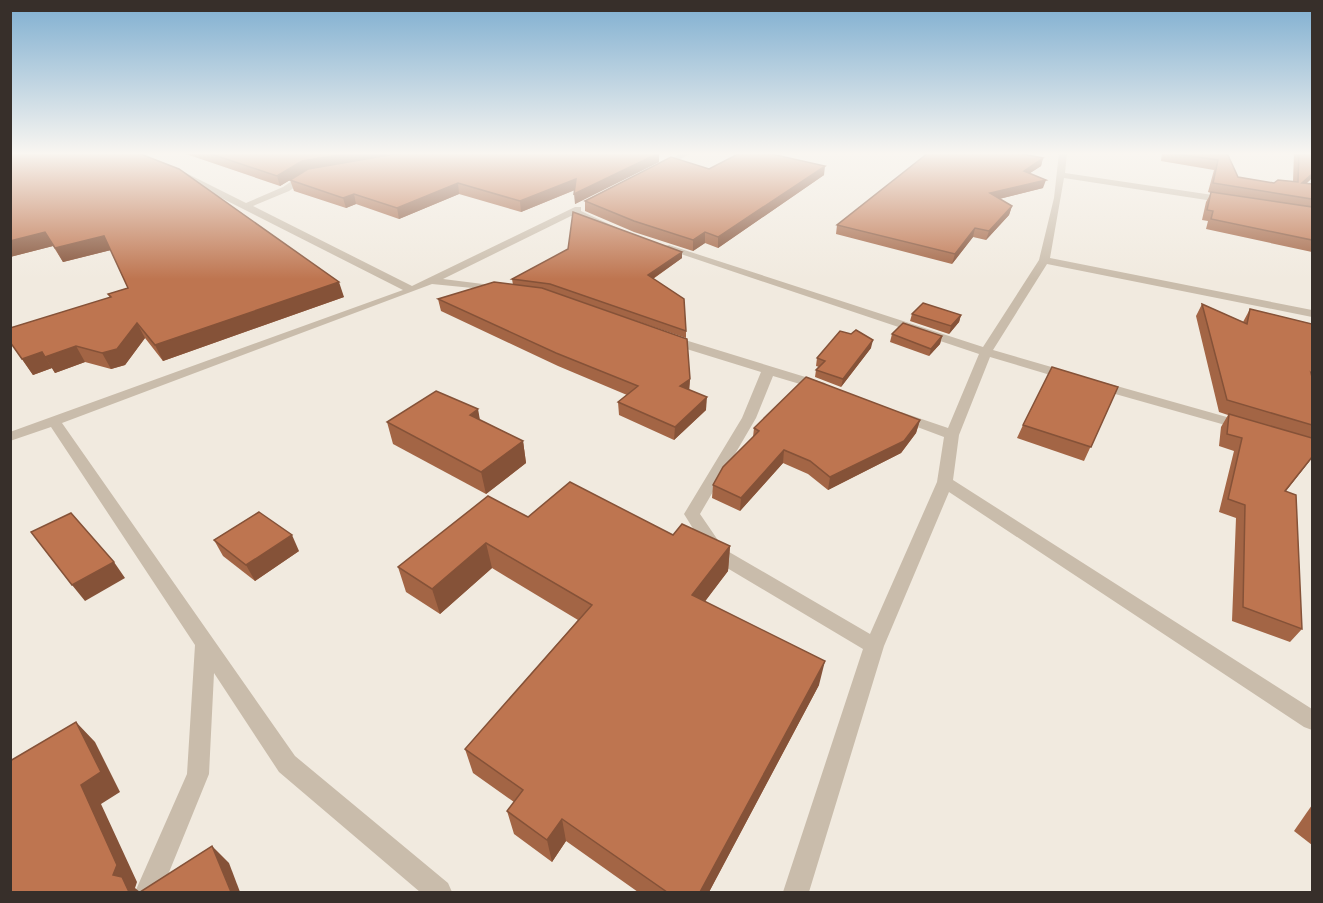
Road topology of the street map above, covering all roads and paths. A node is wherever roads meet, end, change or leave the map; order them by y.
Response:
1 (224, 195) edge
2 (272, 195) edge
3 (1058, 195) edge
4 (1193, 195) edge
5 (594, 201) edge
6 (1232, 201) edge
7 (246, 206) junction
8 (571, 213) junction
9 (630, 236) edge
10 (651, 242) edge
11 (1044, 260) junction
12 (430, 281) junction
13 (412, 290) junction
14 (511, 291) edge
15 (1312, 314) edge
16 (651, 334) edge
17 (986, 352) junction
18 (769, 369) junction
19 (835, 392) edge
20 (888, 411) edge
21 (54, 421) junction
22 (1256, 430) edge
23 (952, 435) junction
24 (10, 437) edge
25 (945, 482) junction
26 (205, 643) junction
27 (874, 646) junction
28 (1312, 720) edge
29 (148, 892) edge
30 (438, 892) edge
31 (796, 892) edge

1 - 7 street
2 - 7 street
3 - 11 street
4 - 6 street
5 - 8 street
7 - 13 street
8 - 9 street
8 - 12 street
10 - 17 street
11 - 15 street
11 - 17 street
12 - 13 street
12 - 14 street
13 - 21 street
16 - 18 street
17 - 22 street
17 - 23 street
18 - 19 street
18 - 27 street
20 - 23 street
21 - 24 street
21 - 26 street
23 - 25 street
25 - 27 street
25 - 28 street
26 - 29 street
26 - 30 street
27 - 31 street

